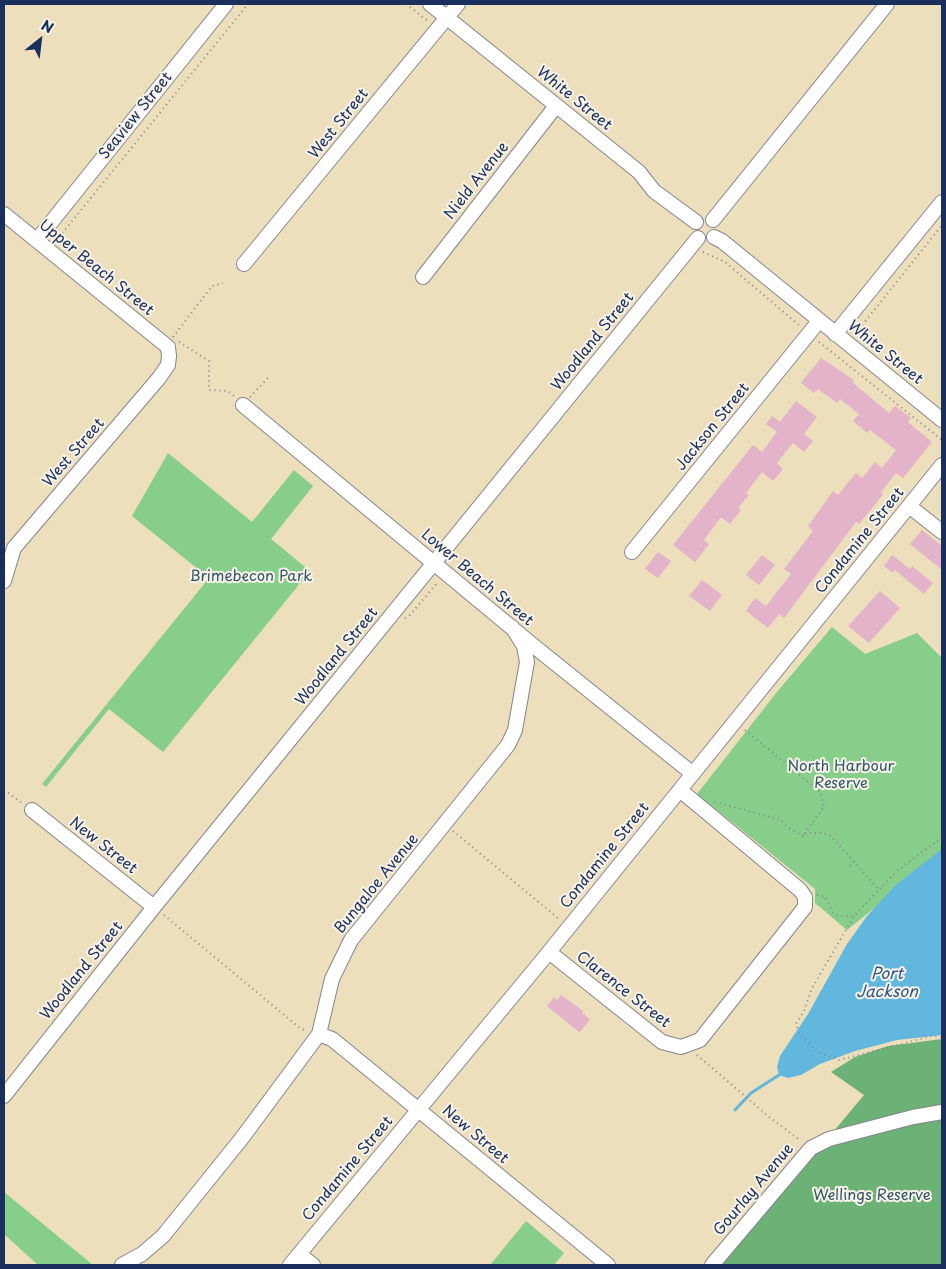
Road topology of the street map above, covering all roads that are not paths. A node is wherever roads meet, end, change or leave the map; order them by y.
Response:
1 (226, 4) edge
2 (430, 4) edge
3 (458, 4) edge
4 (887, 4) edge
5 (447, 17) junction
6 (556, 106) junction
7 (942, 202) edge
8 (4, 214) edge
9 (713, 220) junction
10 (696, 222) junction
11 (714, 237) junction
12 (37, 240) junction
13 (699, 244) junction
14 (244, 264) dead end
15 (423, 277) dead end
16 (819, 321) junction
17 (836, 334) junction
18 (170, 343) joint
19 (243, 405) road end
20 (942, 420) edge
21 (942, 465) edge
22 (909, 506) junction
23 (942, 532) edge
24 (632, 552) dead end
25 (434, 564) junction
26 (4, 581) edge
27 (512, 627) junction
28 (693, 774) junction
29 (680, 790) junction
30 (32, 810) road end
31 (154, 907) junction
32 (549, 952) junction
33 (319, 1034) junction
34 (4, 1096) edge
35 (419, 1109) junction
36 (942, 1112) edge
37 (299, 1254) junction
38 (122, 1265) edge
39 (290, 1265) edge
40 (313, 1265) edge
41 (608, 1265) edge
42 (712, 1265) edge

1 - 12 street, Seaview Street
2 - 5 street, White Street
3 - 5 street, West Street
4 - 9 street
5 - 6 street, White Street
5 - 14 street, West Street
6 - 10 street, White Street
6 - 15 street, Nield Avenue
7 - 17 street
8 - 12 street, Upper Beach Street
9 - 10 street
9 - 11 street
10 - 13 street
11 - 13 street
11 - 16 street, White Street
12 - 18 street, Upper Beach Street
13 - 25 street, Woodland Street
16 - 17 street, White Street
16 - 24 street, Jackson Street
17 - 20 street, White Street
18 - 26 street, West Street
19 - 25 street, Lower Beach Street
21 - 22 street, Condamine Street
22 - 23 street
22 - 28 street, Condamine Street
25 - 27 street, Lower Beach Street
25 - 31 street, Woodland Street
27 - 28 street, Lower Beach Street
27 - 33 street, Bungaloe Avenue
28 - 29 street, Condamine Street
29 - 32 street, Condamine Street
29 - 32 street, Clarence Street
30 - 31 street, New Street
31 - 34 street, Woodland Street
32 - 35 street, Condamine Street
33 - 35 street, New Street
33 - 38 street, Bungaloe Avenue
35 - 37 street, Condamine Street
35 - 41 street, New Street
36 - 42 street, Gourlay Avenue
37 - 39 street, Condamine Street
37 - 40 street

